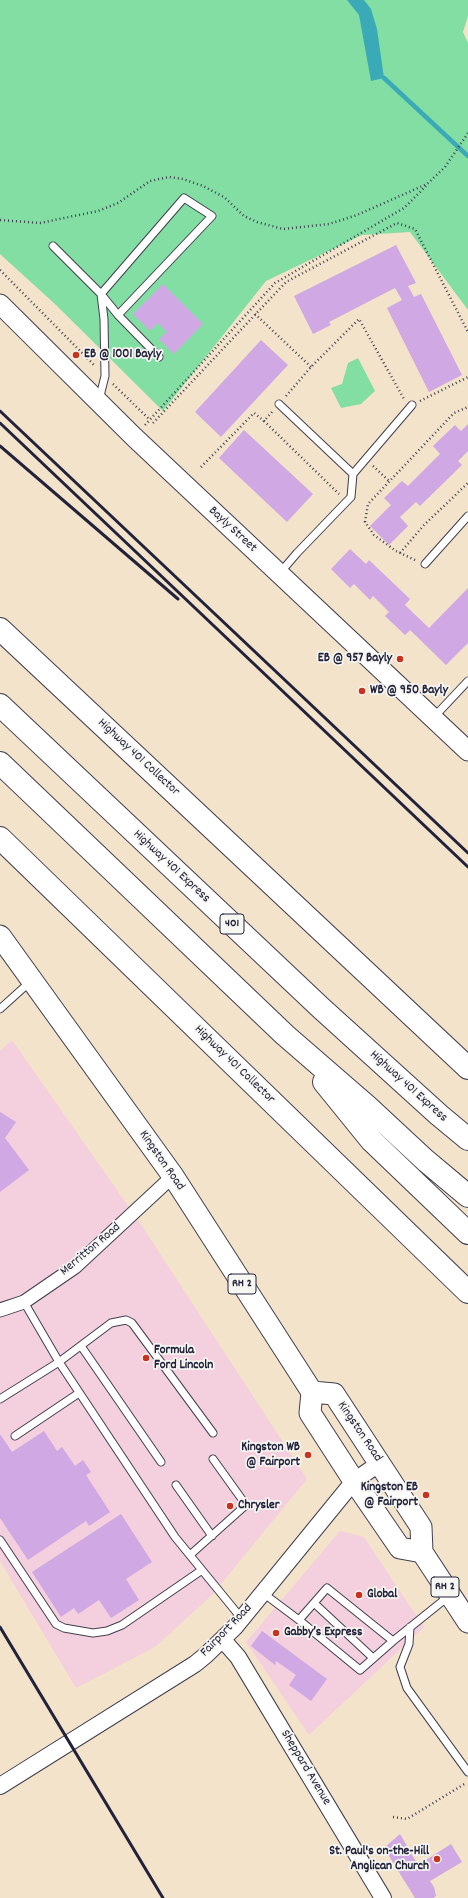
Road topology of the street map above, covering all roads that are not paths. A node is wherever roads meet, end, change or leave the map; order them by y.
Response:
1 (53, 246) dead end
2 (102, 294) junction
3 (0, 304) edge
4 (118, 315) junction
5 (159, 357) dead end
6 (98, 402) junction
7 (279, 404) road end
8 (412, 405) road end
9 (353, 474) junction
10 (468, 516) edge
11 (425, 564) road end
12 (279, 574) junction
13 (0, 630) edge
14 (468, 680) edge
15 (0, 705) edge
16 (433, 719) junction
17 (468, 751) edge
18 (0, 763) edge
19 (0, 838) edge
20 (0, 936) edge
21 (32, 980) junction
22 (0, 1009) edge
23 (285, 1035) junction
24 (468, 1068) edge
25 (468, 1139) edge
26 (173, 1176) junction
27 (468, 1196) edge
28 (468, 1233) edge
29 (468, 1292) edge
30 (24, 1302) junction
31 (0, 1310) edge
32 (81, 1346) junction
33 (59, 1362) junction
34 (312, 1392) junction
35 (79, 1393) junction
36 (0, 1399) edge
37 (213, 1433) dead end
38 (15, 1436) dead end
39 (213, 1459) dead end
40 (161, 1462) dead end
41 (380, 1463) junction
42 (354, 1481) junction
43 (176, 1485) dead end
44 (212, 1536) junction
45 (0, 1540) edge
46 (422, 1552) junction
47 (190, 1555) junction
48 (202, 1570) junction
49 (263, 1593) junction
50 (450, 1595) junction
51 (314, 1603) junction
52 (242, 1619) junction
53 (299, 1620) junction
54 (468, 1622) edge
55 (410, 1627) junction
56 (223, 1640) junction
57 (392, 1641) junction
58 (373, 1658) junction
59 (468, 1772) edge
60 (1, 1784) edge
61 (383, 1898) edge

1 - 2 lane
2 - 4 lane
2 - 4 lane
2 - 6 lane
3 - 6 main road, Bayly Street
4 - 5 lane
6 - 12 main road, Bayly Street
7 - 9 lane
8 - 9 lane
9 - 12 lane
10 - 11 lane
12 - 16 main road, Bayly Street
13 - 24 highway, Highway 401 Collector
14 - 16 lane
15 - 25 highway, Highway 401 Express / 401
16 - 17 main road, Bayly Street
18 - 23 highway
19 - 29 highway, Highway 401 Collector
20 - 21 main road, Kingston Road / RH 2
21 - 22 lane
21 - 26 main road, Kingston Road / RH 2
23 - 27 highway
23 - 28 highway
26 - 30 street, Merritton Road
26 - 34 main road, Kingston Road / RH 2
30 - 31 street, Merritton Road
30 - 33 lane
32 - 33 lane
32 - 37 lane
32 - 40 lane
33 - 35 lane
33 - 36 lane
34 - 41 main road, Kingston Road
34 - 42 main road
35 - 38 lane
35 - 47 lane
39 - 44 lane
41 - 42 street, Fairport Road
41 - 46 main road, Kingston Road
42 - 46 main road
42 - 49 street, Fairport Road
43 - 44 lane
44 - 47 lane
45 - 48 lane
46 - 50 main road, RH 2
47 - 48 lane
48 - 52 lane
49 - 52 street, Fairport Road
49 - 53 lane
50 - 54 main road, RH 2
50 - 55 lane
51 - 53 lane
51 - 57 lane
51 - 58 lane
52 - 56 street, Fairport Road
53 - 58 lane
55 - 57 lane
55 - 59 lane
56 - 60 street, Fairport Road
56 - 61 street, Sheppard Avenue
57 - 58 lane

